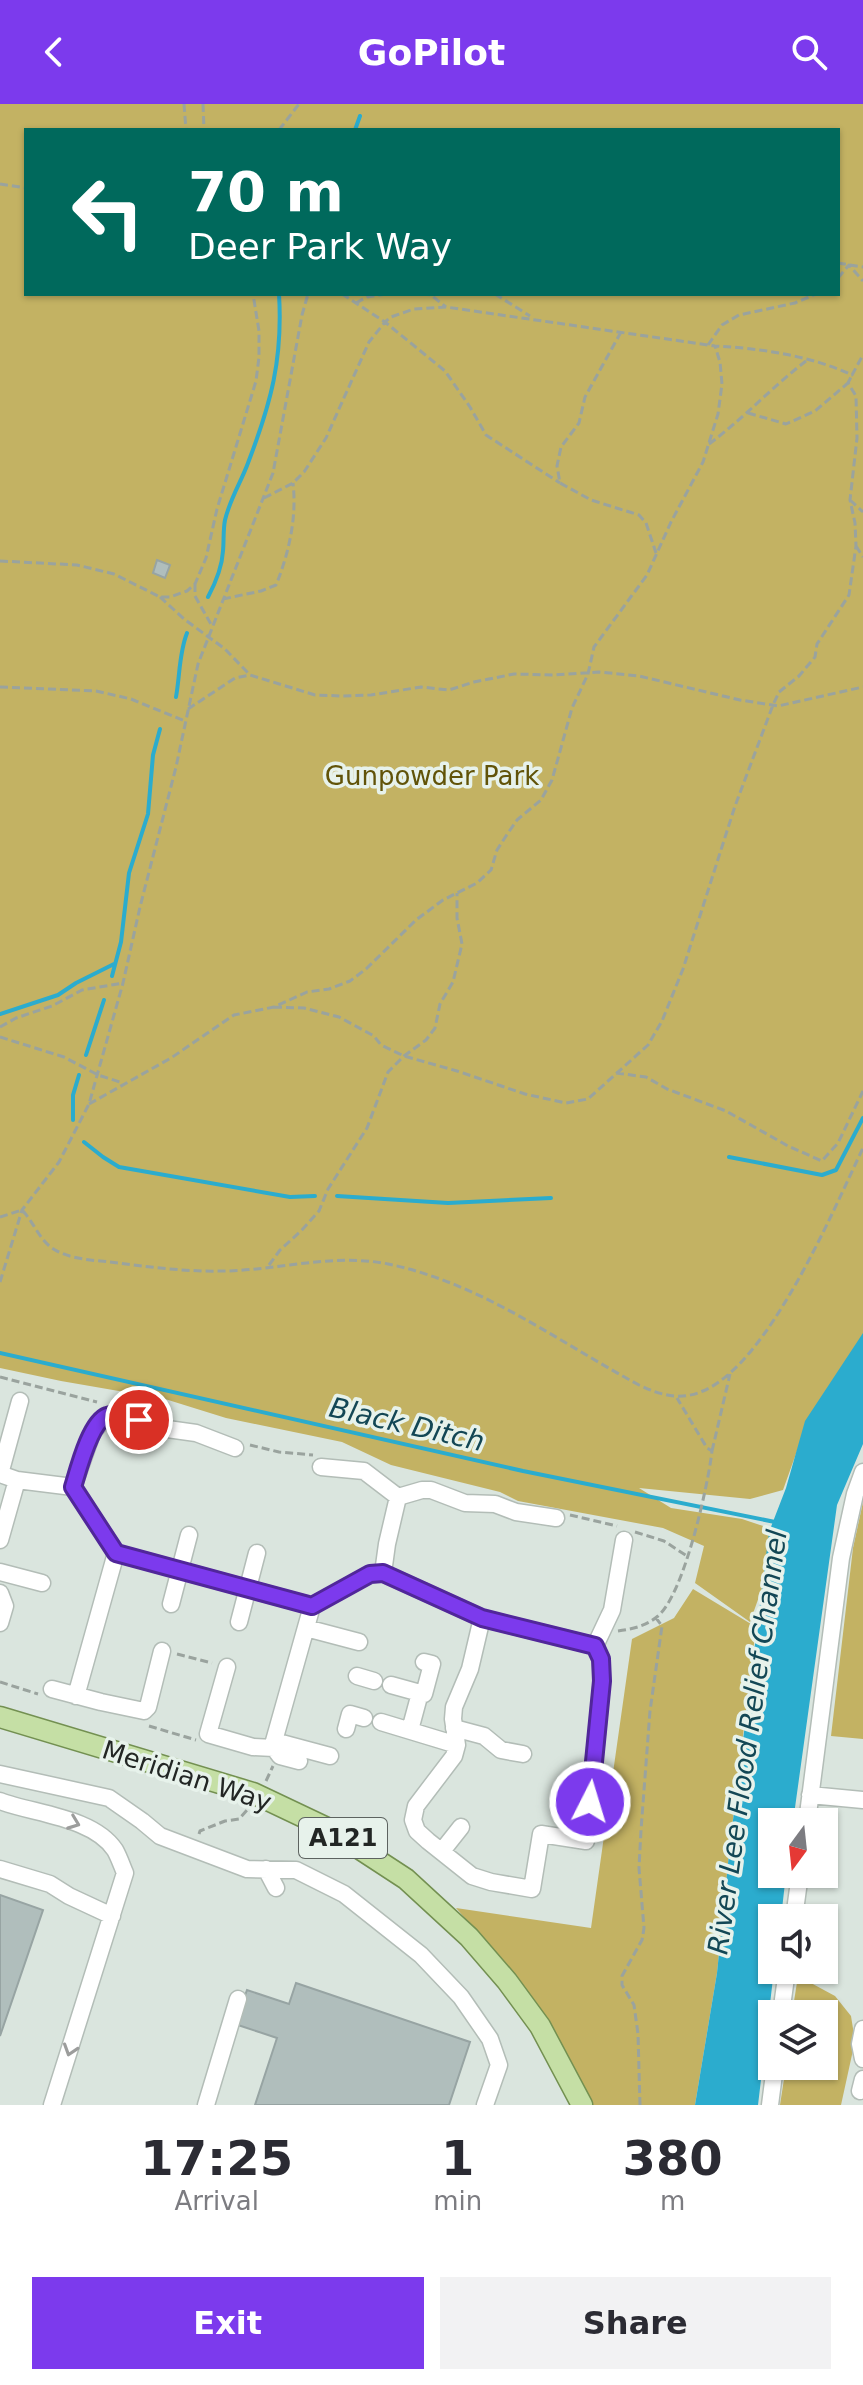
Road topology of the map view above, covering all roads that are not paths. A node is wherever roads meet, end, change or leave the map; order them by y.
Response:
1 (20, 1401) dead end
2 (235, 1448) dead end
3 (321, 1467) dead end
4 (863, 1472) edge
5 (0, 1474) edge
6 (17, 1480) junction
7 (73, 1487) junction
8 (398, 1497) junction
9 (556, 1518) dead end
10 (189, 1535) dead end
11 (0, 1540) edge
12 (624, 1540) dead end
13 (116, 1553) junction
14 (257, 1553) dead end
15 (179, 1571) junction
16 (0, 1572) edge
17 (383, 1573) junction
18 (42, 1583) dead end
19 (248, 1589) junction
20 (0, 1593) edge
21 (171, 1604) dead end
22 (312, 1606) junction
23 (482, 1618) junction
24 (239, 1622) dead end
25 (0, 1623) edge
26 (306, 1628) junction
27 (359, 1642) dead end
28 (595, 1646) junction
29 (162, 1651) road end
30 (424, 1662) dead end
31 (227, 1667) road end
32 (357, 1676) dead end
33 (51, 1693) road end
34 (420, 1693) junction
35 (76, 1696) junction
36 (0, 1717) edge
37 (454, 1728) junction
38 (346, 1729) dead end
39 (410, 1730) junction
40 (274, 1744) junction
41 (457, 1745) junction
42 (523, 1754) dead end
43 (330, 1756) dead end
44 (299, 1761) dead end
45 (0, 1774) edge
46 (810, 1795) junction
47 (863, 1800) edge
48 (0, 1801) edge
49 (590, 1802) dead end
50 (809, 1808) edge
51 (461, 1827) dead end
52 (586, 1841) dead end
53 (442, 1851) junction
54 (0, 1869) edge
55 (266, 1869) junction
56 (276, 1888) dead end
57 (112, 1916) junction
58 (238, 1999) dead end
59 (863, 2029) edge
60 (863, 2059) edge
61 (773, 2080) edge
62 (52, 2105) edge
63 (206, 2105) edge
64 (485, 2105) edge
65 (582, 2105) edge
66 (770, 2105) edge

1 - 5 street
2 - 7 street
3 - 8 street
4 - 46 street
5 - 6 street
6 - 7 street
6 - 11 street
7 - 13 street
8 - 9 street
8 - 17 street
10 - 15 street
12 - 28 street
13 - 15 street
13 - 35 street
14 - 19 street
15 - 19 street
15 - 21 street
16 - 18 street
17 - 22 street
17 - 23 street
19 - 22 street
19 - 24 street
20 - 25 street
22 - 26 street
23 - 28 street
23 - 37 street
26 - 27 street
26 - 40 street
28 - 49 street
29 - 35 street
30 - 34 street
31 - 40 street
32 - 34 street
33 - 35 street
34 - 39 street
36 - 65 main road, Meridian Way / A121
37 - 41 street
37 - 42 street
38 - 39 street
39 - 41 street
40 - 43 street
40 - 44 street
41 - 53 street
45 - 55 street
46 - 47 street
46 - 50 street
48 -> 57 street
51 - 53 street
52 - 53 street
54 - 57 street
55 - 56 street
55 - 64 street
57 -> 62 street
58 - 63 street
59 - 60 street
61 - 66 street

